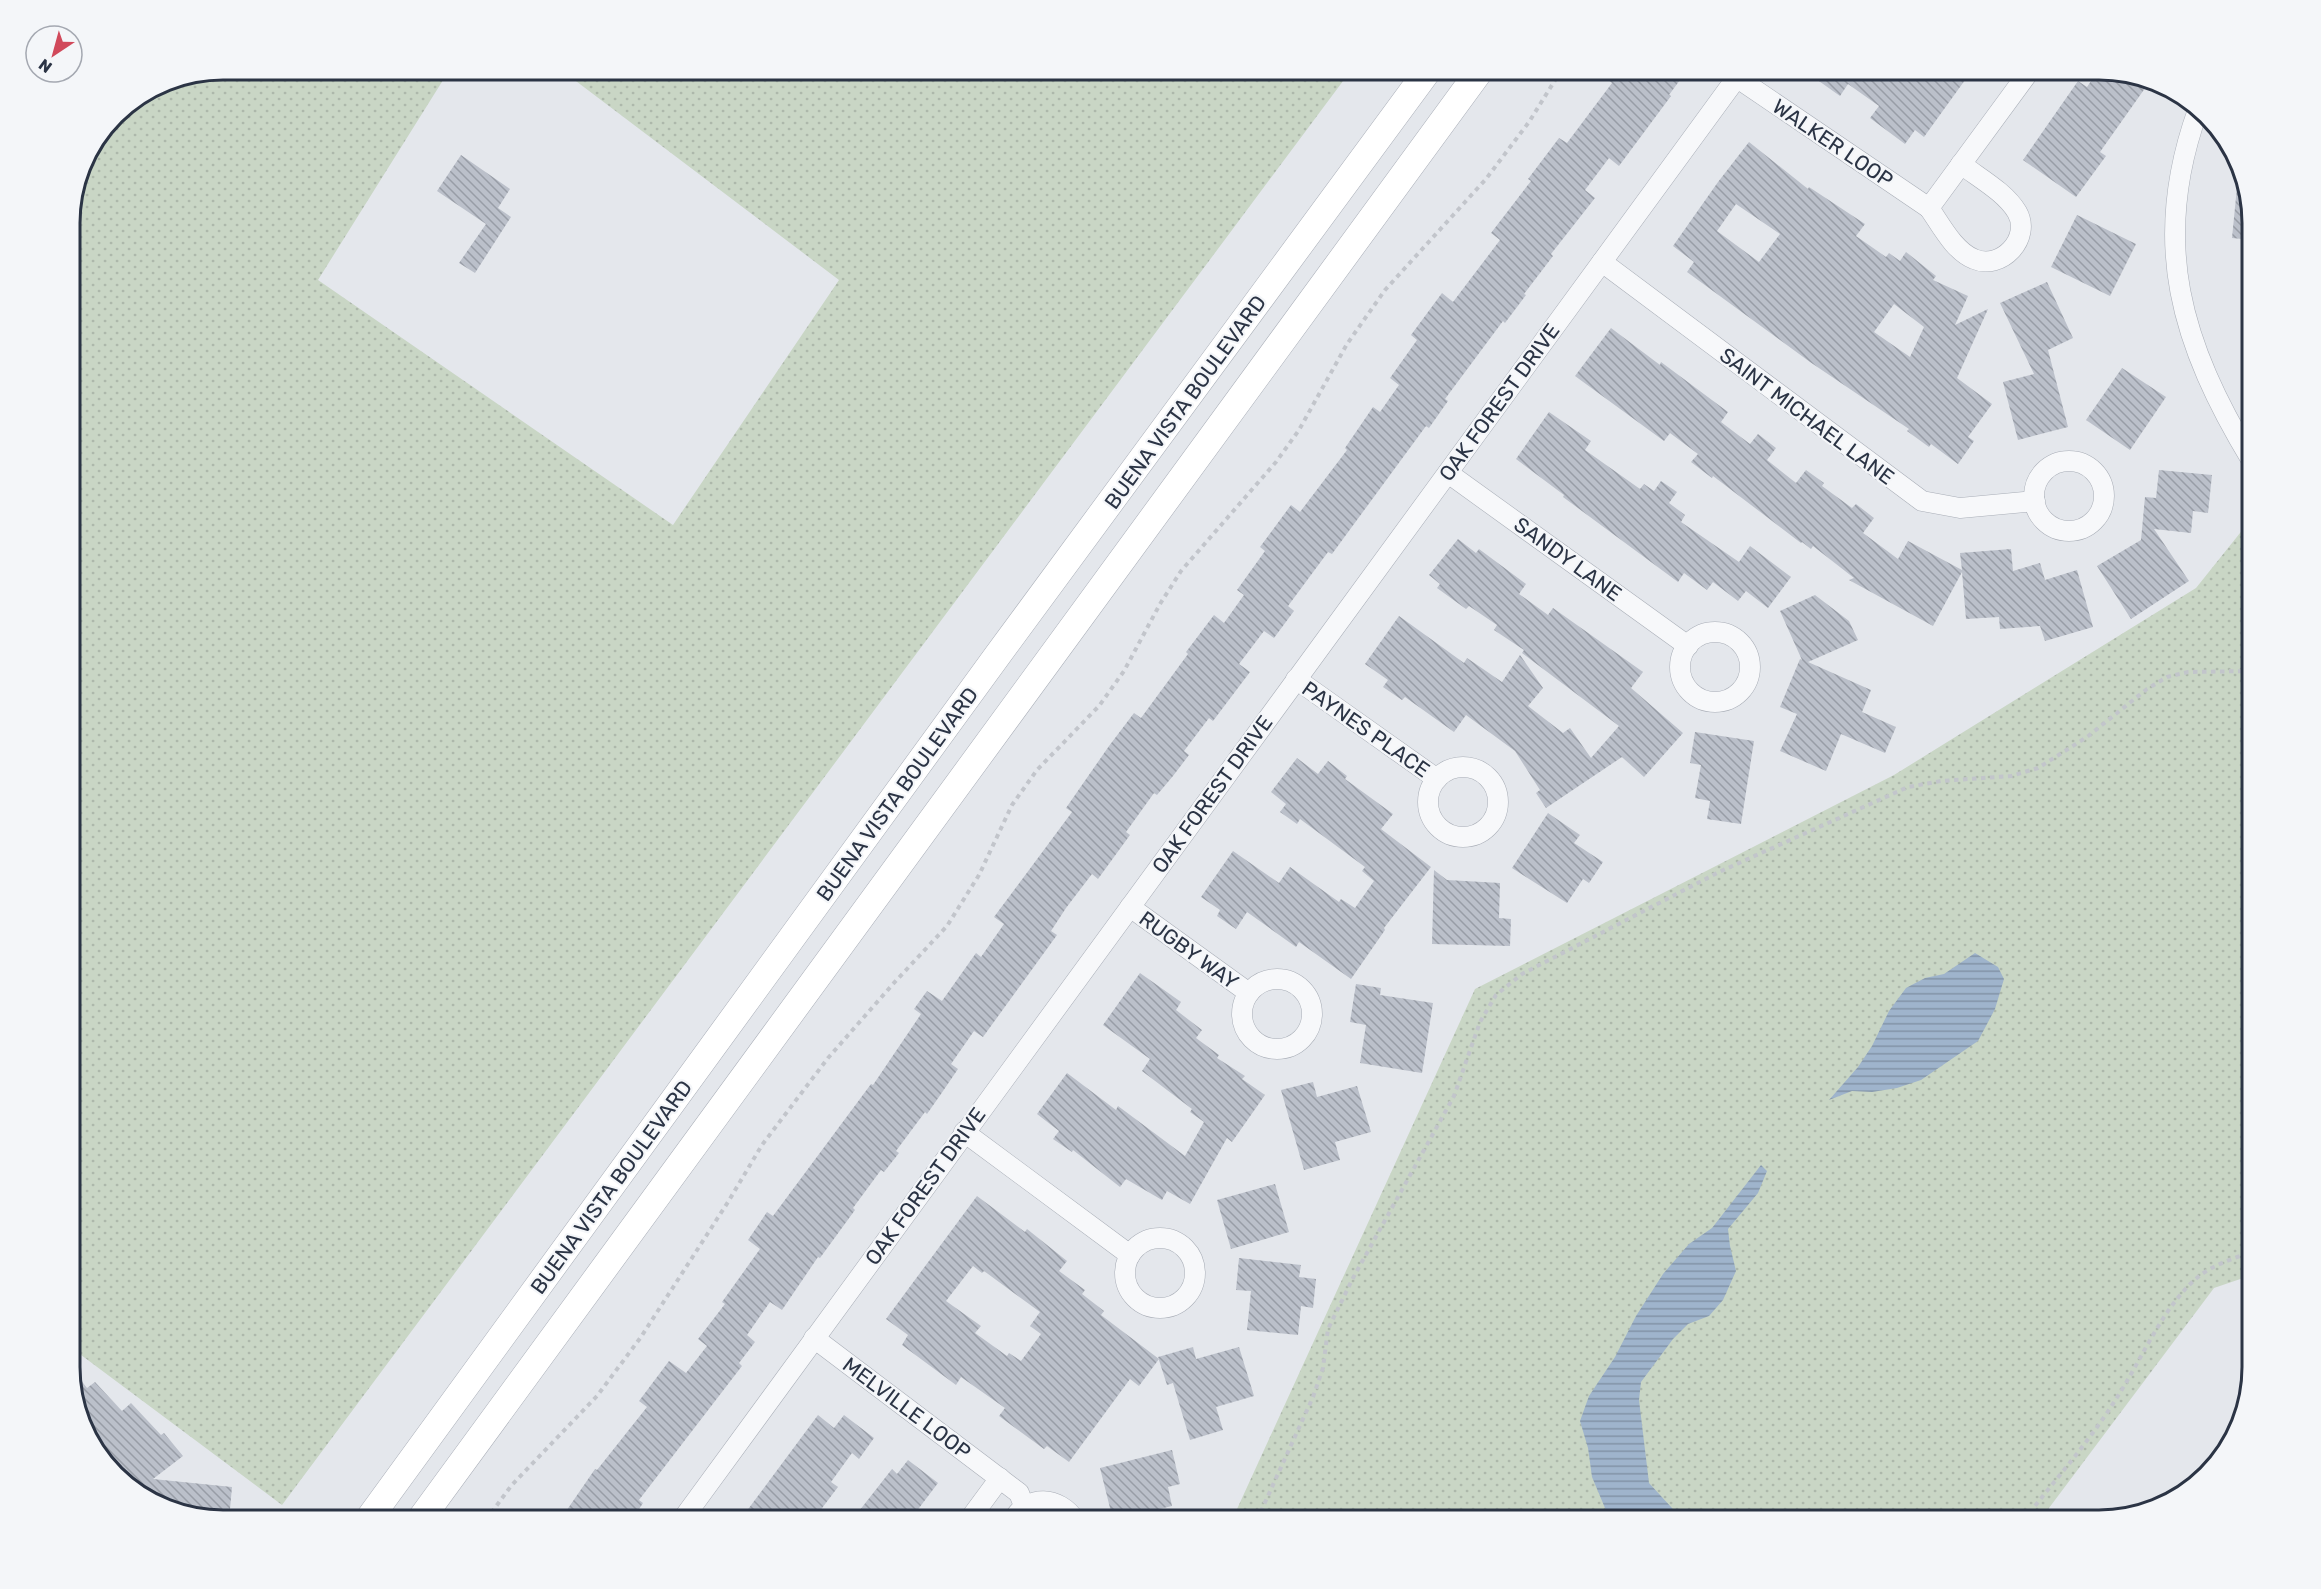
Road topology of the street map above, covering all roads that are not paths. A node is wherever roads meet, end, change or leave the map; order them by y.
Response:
1 (1421, 79) edge
2 (1473, 79) edge
3 (1735, 79) edge
4 (1749, 79) edge
5 (2024, 79) edge
6 (2196, 118) edge
7 (1961, 164) junction
8 (1929, 208) junction
9 (1602, 262) junction
10 (2242, 445) edge
11 (1448, 473) junction
12 (2035, 501) dead end
13 (1688, 646) dead end
14 (1296, 679) junction
15 (1437, 778) dead end
16 (1130, 907) junction
17 (1249, 993) dead end
18 (964, 1132) junction
19 (1130, 1255) dead end
20 (814, 1338) junction
21 (1000, 1478) junction
22 (375, 1510) edge
23 (427, 1510) edge
24 (689, 1510) edge
25 (976, 1510) edge
26 (1019, 1510) edge
27 (1023, 1510) edge
28 (1068, 1510) edge

1 - 22 main road, BUENA VISTA BOULEVARD
2 - 23 main road, BUENA VISTA BOULEVARD
3 - 9 street, OAK FOREST DRIVE
4 - 8 street, WALKER LOOP
5 - 7 street
6 - 10 street
7 - 8 street
7 - 8 street, WALKER LOOP
9 - 11 street, OAK FOREST DRIVE
9 - 12 street, SAINT MICHAEL LANE
11 - 13 street, SANDY LANE
11 - 14 street, OAK FOREST DRIVE
14 - 15 street, PAYNES PLACE
14 - 16 street, OAK FOREST DRIVE
16 - 17 street, RUGBY WAY
16 - 18 street, OAK FOREST DRIVE
18 - 19 street
18 - 20 street, OAK FOREST DRIVE
20 - 21 street, MELVILLE LOOP
20 - 24 street, OAK FOREST DRIVE
21 - 25 street
21 - 26 street, MELVILLE LOOP
27 - 28 street, MELVILLE LOOP

